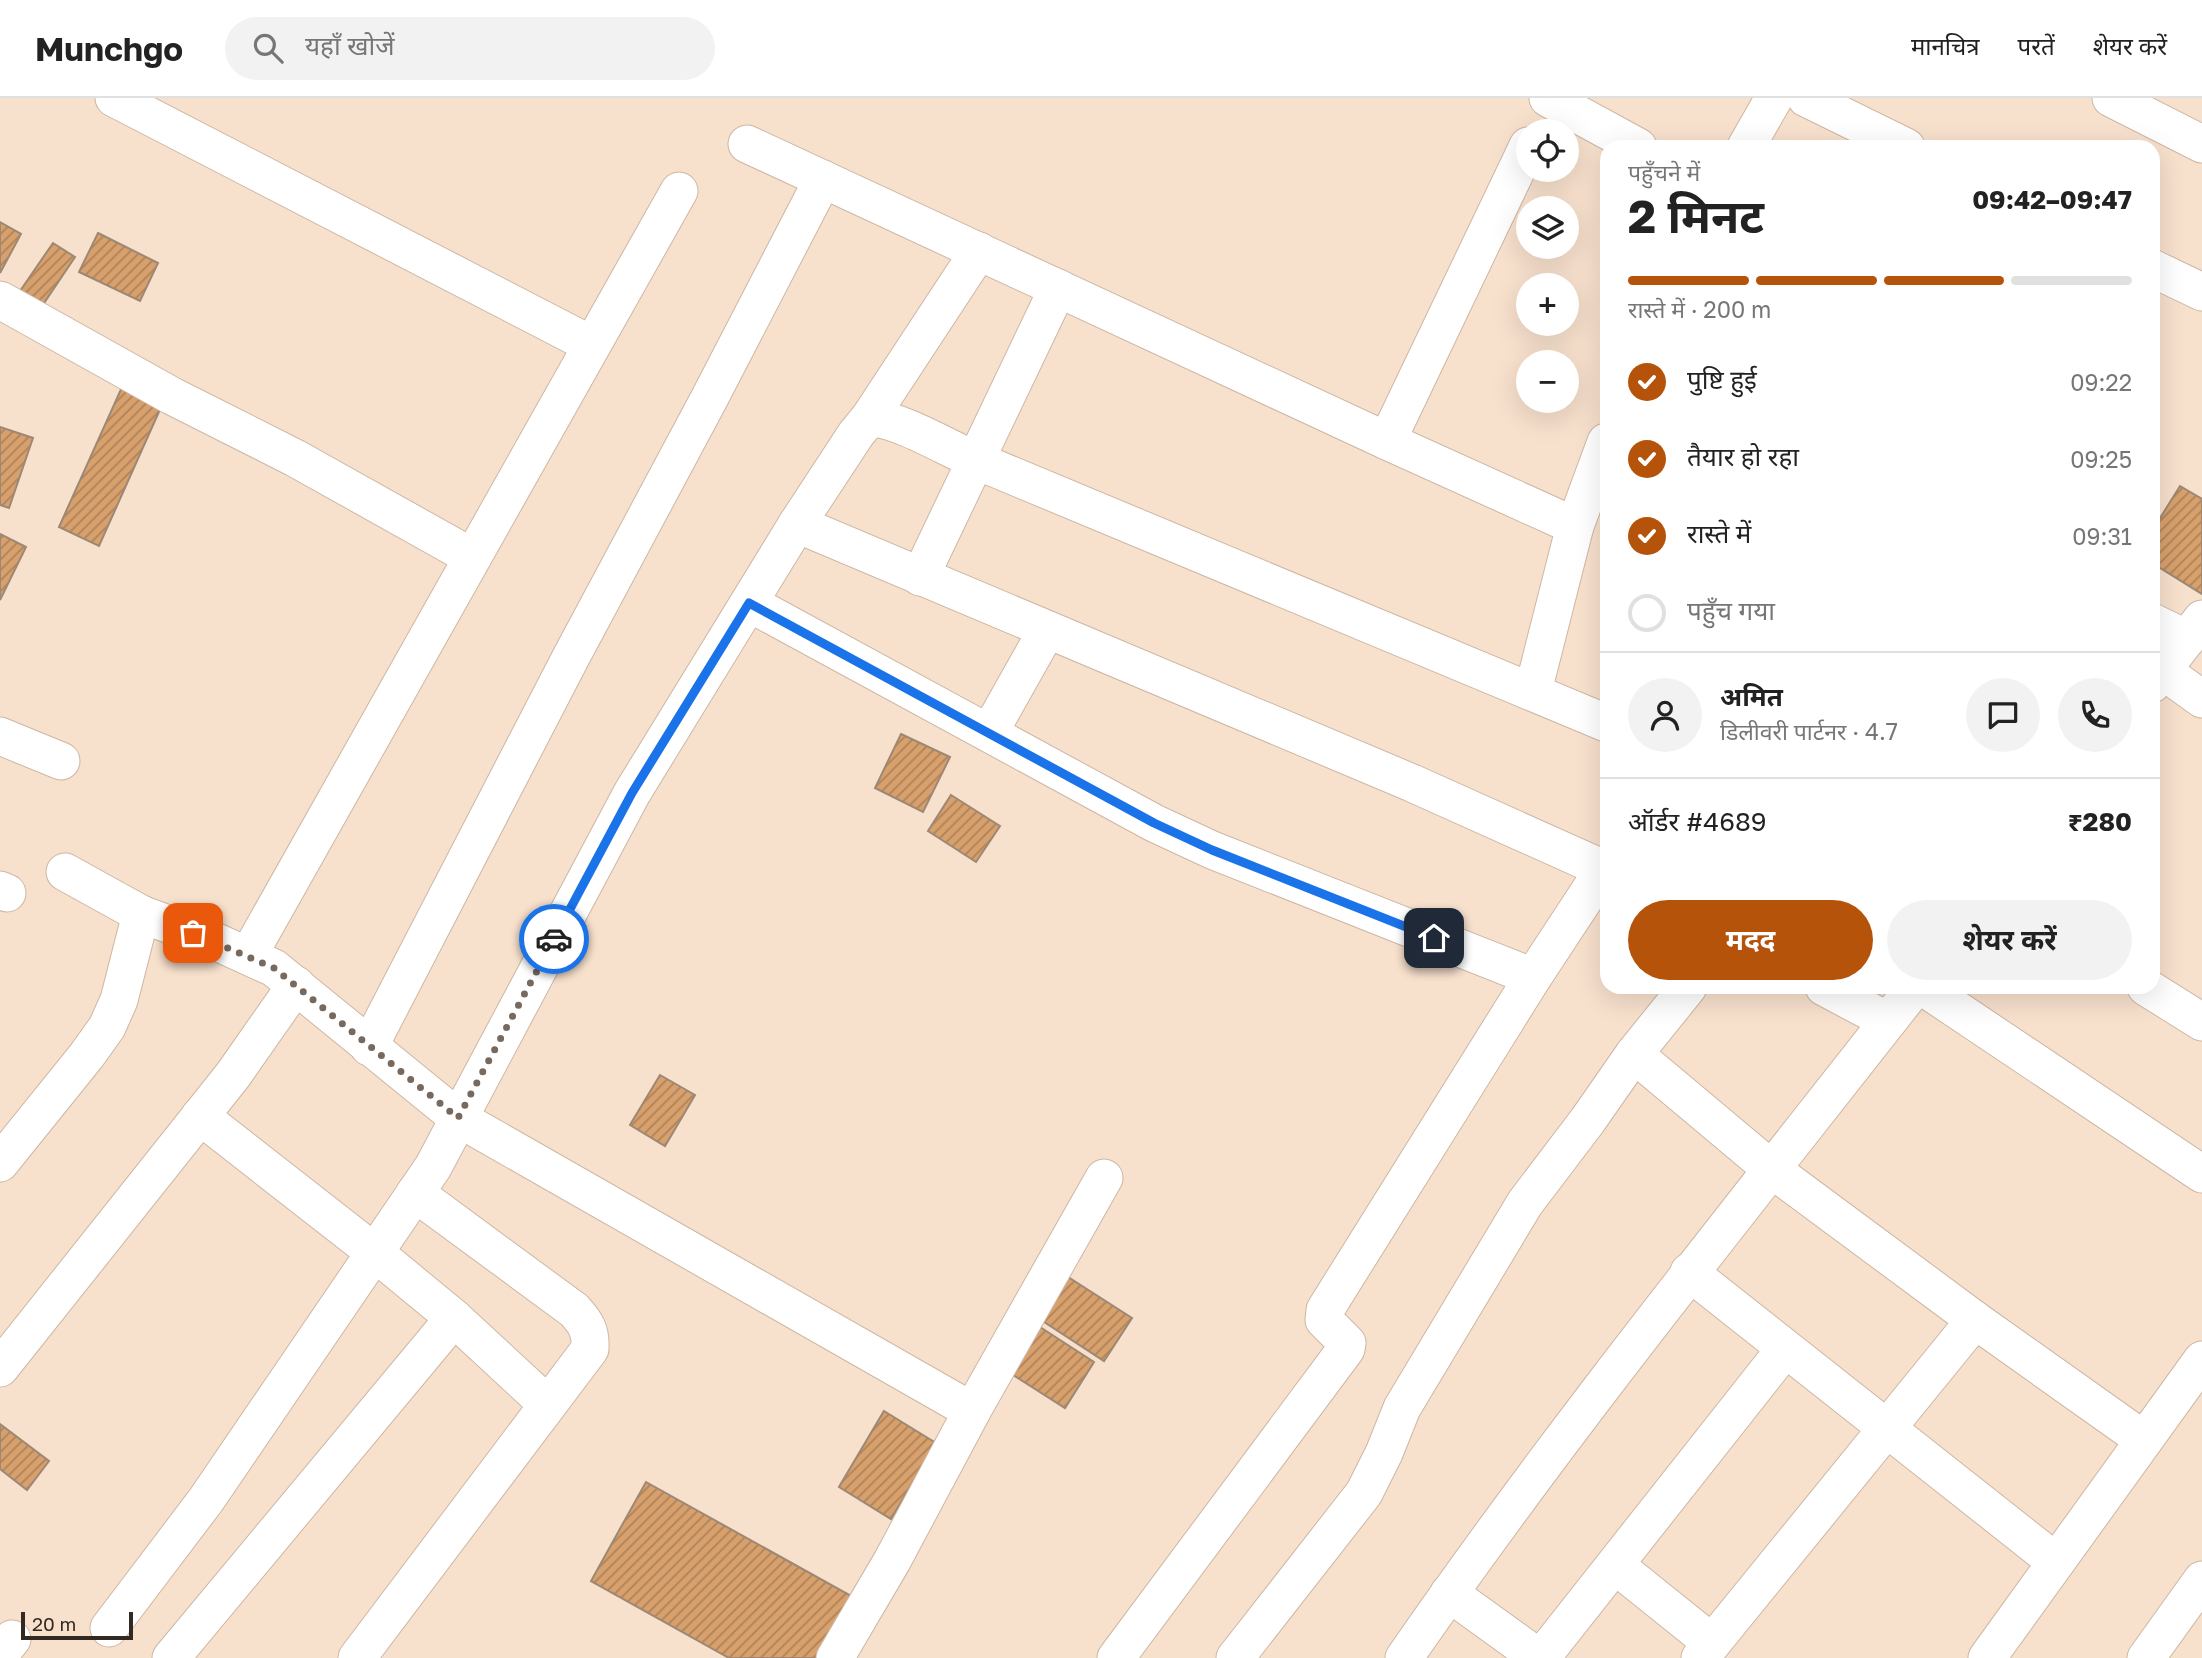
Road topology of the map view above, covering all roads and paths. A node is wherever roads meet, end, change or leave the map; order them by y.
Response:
1 (114, 98) edge
2 (1773, 98) edge
3 (1806, 98) edge
4 (2111, 98) edge
5 (1544, 109) edge
6 (1621, 140) edge
7 (1750, 140) edge
8 (1892, 140) edge
9 (747, 144) dead end
10 (2202, 144) edge
11 (1516, 171) edge
12 (822, 179) junction
13 (679, 191) dead end
14 (979, 251) junction
15 (2160, 272) edge
16 (1058, 288) junction
17 (2202, 292) edge
18 (0, 300) edge
19 (590, 344) junction
20 (870, 417) junction
21 (1387, 441) junction
22 (1600, 458) edge
23 (975, 460) junction
24 (797, 524) junction
25 (1575, 526) junction
26 (472, 557) junction
27 (920, 577) junction
28 (749, 603) junction
29 (2160, 623) edge
30 (2194, 629) edge
31 (1047, 630) junction
32 (2160, 674) edge
33 (2160, 678) edge
34 (1533, 691) junction
35 (2202, 699) edge
36 (1600, 720) edge
37 (989, 733) junction
38 (0, 736) edge
39 (61, 761) dead end
40 (1600, 867) edge
41 (65, 872) dead end
42 (1600, 876) edge
43 (141, 914) junction
44 (248, 956) junction
45 (1533, 977) junction
46 (296, 985) junction
47 (1682, 994) edge
48 (1837, 994) edge
49 (1909, 994) edge
50 (1933, 994) edge
51 (2157, 994) edge
52 (1888, 1021) junction
53 (2202, 1022) edge
54 (369, 1047) junction
55 (1634, 1054) junction
56 (200, 1116) junction
57 (458, 1118) junction
58 (0, 1163) edge
59 (1770, 1168) junction
60 (2202, 1174) edge
61 (1104, 1178) dead end
62 (415, 1193) junction
63 (374, 1252) junction
64 (1689, 1272) junction
65 (454, 1318) junction
66 (1975, 1320) junction
67 (1785, 1349) junction
68 (2202, 1360) edge
69 (0, 1368) edge
70 (547, 1404) junction
71 (972, 1411) junction
72 (1887, 1429) junction
73 (2144, 1440) junction
74 (2056, 1562) junction
75 (1615, 1565) junction
76 (2202, 1580) edge
77 (1449, 1593) junction
78 (109, 1628) dead end
79 (1706, 1651) edge
80 (171, 1658) edge
81 (357, 1658) edge
82 (835, 1658) edge
83 (1116, 1658) edge
84 (1236, 1658) edge
85 (1404, 1658) edge
86 (1540, 1658) edge
87 (1987, 1658) edge
88 (2146, 1658) edge

1 - 19 street
2 - 7 street
3 - 8 street
4 - 10 street
5 - 6 street
9 - 12 street
11 - 21 street
12 - 14 street
12 - 54 street
13 - 19 street
14 - 16 street
14 - 20 street
15 - 17 street
16 - 21 street
16 - 23 street
18 - 26 street
19 - 26 street
20 - 23 street
20 - 24 street
21 - 25 street
22 - 25 street
23 - 27 street
23 - 34 street
24 - 27 street
24 - 28 street
25 - 34 street
26 - 44 street
27 - 31 street
28 - 37 street
28 - 57 street
29 - 30 street
30 - 32 street
31 - 37 street
31 - 40 street
33 - 35 street
34 - 36 street
37 - 45 street
38 - 39 street
41 - 43 street
42 - 45 street
43 - 44 street
43 - 58 street
44 - 46 street
45 - 83 street
46 - 54 street
46 - 56 street
47 - 55 street
48 - 52 street
49 - 52 street
50 - 60 street
51 - 53 street
52 - 59 street
54 - 57 street
55 - 59 street
55 - 84 street
56 - 63 street
56 - 69 street
57 - 62 street
57 - 71 street
59 - 64 street
59 - 66 street
61 - 71 street
62 - 63 street
62 - 70 street
63 - 65 street
63 - 78 street
64 - 67 street
64 - 77 street
65 - 70 street
65 - 80 street
66 - 72 street
66 - 73 street
67 - 72 street
67 - 75 street
68 - 73 street
70 - 81 street
71 - 82 street
72 - 74 street
72 - 79 street
73 - 74 street
74 - 87 street
75 - 79 street
75 - 86 street
76 - 88 street
77 - 85 street
77 - 86 street

